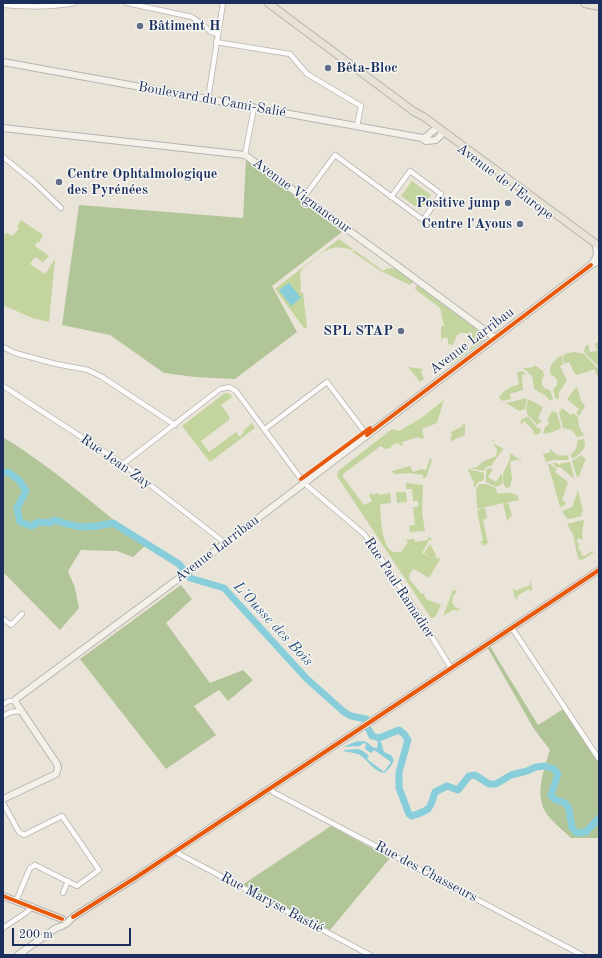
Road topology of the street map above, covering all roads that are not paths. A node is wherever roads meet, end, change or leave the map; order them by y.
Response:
1 (74, 3) edge
2 (127, 3) edge
3 (223, 3) edge
4 (268, 3) edge
5 (586, 3) edge
6 (3, 5) edge
7 (599, 6) edge
8 (218, 34) junction
9 (216, 42) junction
10 (3, 62) edge
11 (208, 99) junction
12 (254, 108) junction
13 (356, 126) junction
14 (4, 128) edge
15 (439, 131) junction
16 (422, 138) junction
17 (245, 154) junction
18 (3, 157) edge
19 (304, 196) junction
20 (391, 196) junction
21 (61, 208) dead end
22 (598, 248) edge
23 (599, 261) edge
24 (591, 265) junction
25 (494, 338) junction
26 (3, 347) edge
27 (3, 386) edge
28 (175, 425) junction
29 (265, 429) junction
30 (367, 435) junction
31 (123, 464) junction
32 (304, 483) junction
33 (225, 543) junction
34 (599, 570) edge
35 (22, 614) dead end
36 (3, 619) edge
37 (512, 628) junction
38 (451, 668) junction
39 (15, 700) junction
40 (3, 704) edge
41 (21, 711) junction
42 (3, 716) edge
43 (599, 759) edge
44 (270, 788) junction
45 (3, 799) edge
46 (3, 803) edge
47 (176, 850) junction
48 (68, 881) junction
49 (62, 893) dead end
50 (3, 896) edge
51 (16, 901) junction
52 (32, 906) junction
53 (64, 922) junction
54 (3, 928) edge
55 (18, 955) edge
56 (370, 955) edge
57 (582, 955) edge

1 - 6 street
2 - 8 street
3 - 8 street
4 - 15 main road, Avenue de l'Europe
5 - 7 highway
8 - 9 street
9 - 11 street
9 - 13 street
10 - 11 street, Boulevard du Cami-Salié
11 - 12 street, Boulevard du Cami-Salié
12 - 13 street, Boulevard du Cami-Salié
12 - 17 street
13 - 16 street, Boulevard du Cami-Salié
14 - 17 street, Avenue Vignancour
15 - 16 street
15 - 16 street, Boulevard du Cami-Salié
15 - 22 main road, Avenue de l'Europe
17 - 19 street, Avenue Vignancour
18 - 21 street
19 - 20 street
19 - 25 street, Avenue Vignancour
20 - 20 street
22 - 24 street
23 - 24 street, Avenue Larribau
24 - 25 street, Avenue Larribau
25 - 30 street, Avenue Larribau
26 - 28 street
27 - 31 street, Rue Jean Zay
28 - 29 street, Rue Paul Ramadier
28 - 31 street
29 - 30 street
29 - 32 street, Rue Paul Ramadier
30 - 32 street, Avenue Larribau
31 - 33 street, Rue Jean Zay
32 - 33 street, Avenue Larribau
32 - 38 street, Rue Paul Ramadier
33 - 39 street, Avenue Larribau
34 - 37 street
35 - 36 street
37 - 38 street
37 - 43 street
38 - 44 street
39 - 40 street
39 - 41 street
41 - 42 street
41 - 45 street
44 - 47 street
44 - 57 street, Rue des Chasseurs
46 - 48 street
47 - 53 street
47 - 56 street, Rue Maryse Bastié
48 - 49 street
48 - 51 street
50 - 51 street
51 - 52 street
52 - 53 street
52 - 54 street
53 - 55 street

